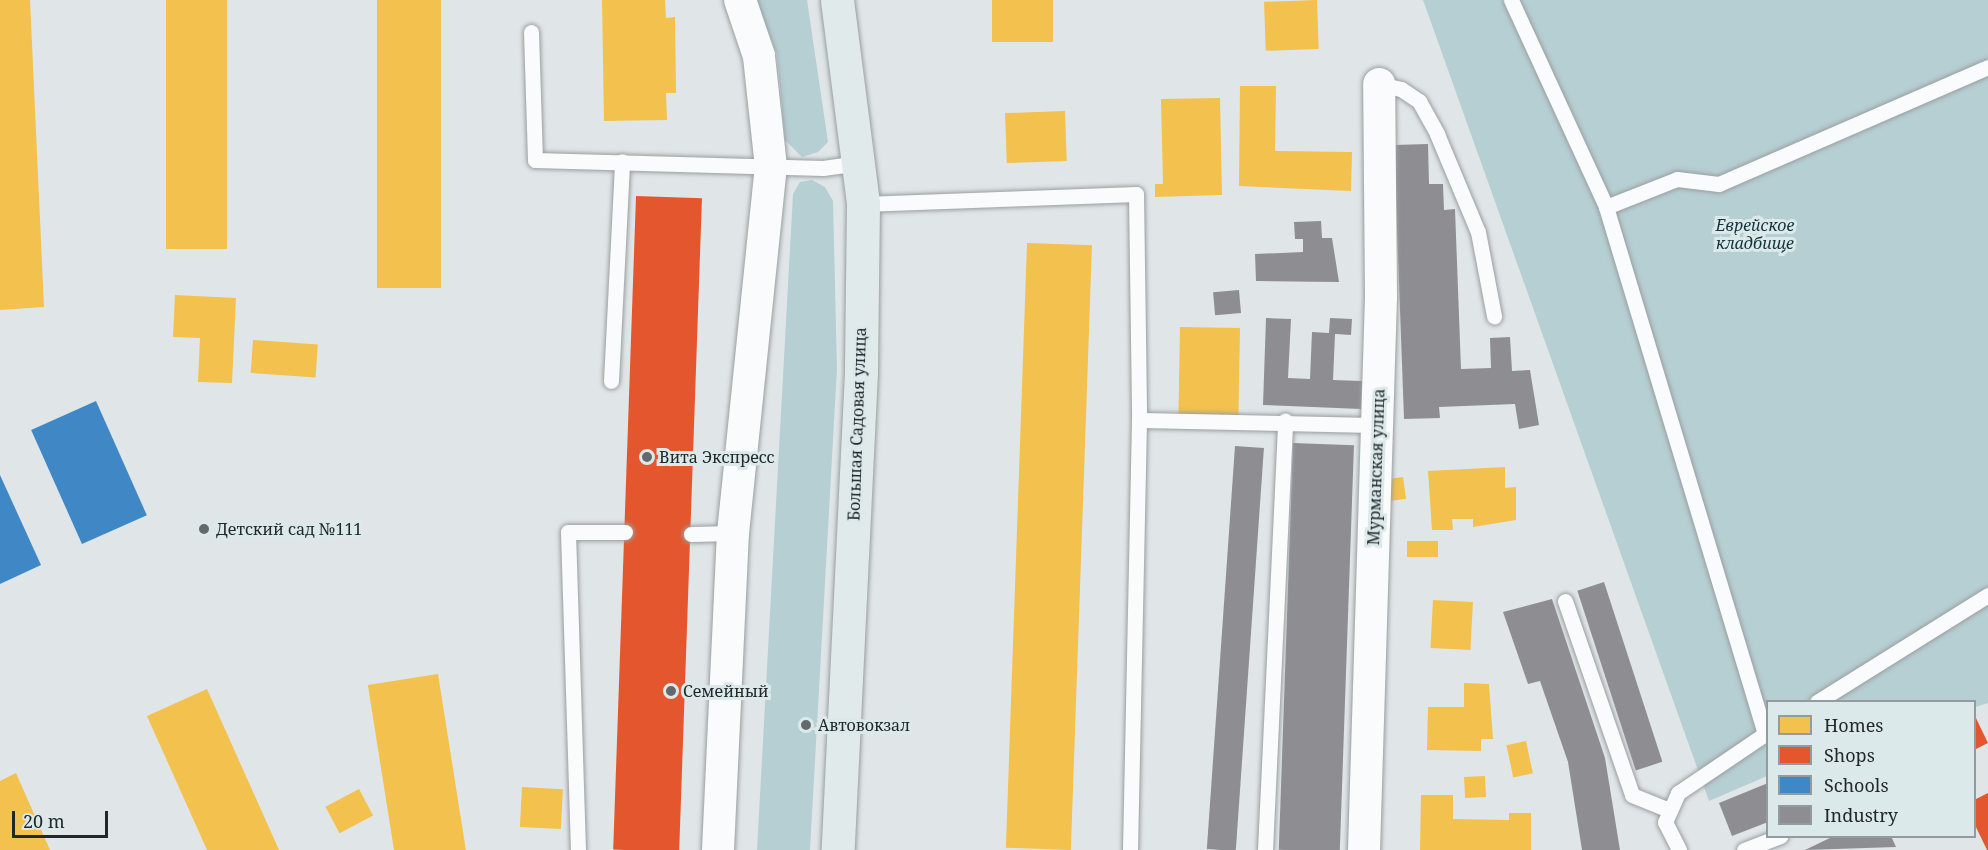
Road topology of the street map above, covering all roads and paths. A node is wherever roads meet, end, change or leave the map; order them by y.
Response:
1 (740, 0) edge
2 (837, 0) edge
3 (1510, 0) edge
4 (531, 32) dead end
5 (1988, 67) edge
6 (1379, 84) joint
7 (622, 161) junction
8 (859, 163) junction
9 (771, 166) junction
10 (863, 204) junction
11 (1606, 207) junction
12 (1494, 316) dead end
13 (611, 381) dead end
14 (1139, 420) junction
15 (1285, 420) junction
16 (1377, 425) junction
17 (625, 532) dead end
18 (734, 533) junction
19 (691, 534) dead end
20 (1988, 596) edge
21 (1565, 601) dead end
22 (1821, 700) edge
23 (1766, 733) edge
24 (1667, 808) junction
25 (1777, 838) edge
26 (578, 850) edge
27 (718, 850) edge
28 (838, 850) edge
29 (1130, 850) edge
30 (1265, 850) edge
31 (1364, 850) edge
32 (1679, 850) edge
33 (1744, 850) edge

1 - 9 street
2 - 8 main road, Большая Садовая улица
3 - 11 lane
4 - 7 lane
5 - 11 lane
6 - 12 lane
6 - 16 street, Мурманская улица
7 - 9 lane
7 - 13 lane
8 - 9 lane
8 - 10 main road, Большая Садовая улица
9 - 18 street
10 - 14 lane
10 - 28 main road, Большая Садовая улица
11 - 23 lane
14 - 15 lane
14 - 29 lane
15 - 16 lane
15 - 30 lane
16 - 31 street, Мурманская улица
17 - 26 lane
18 - 19 lane
18 - 27 street
20 - 22 lane
21 - 24 lane
23 - 24 lane
24 - 32 lane
25 - 33 lane

